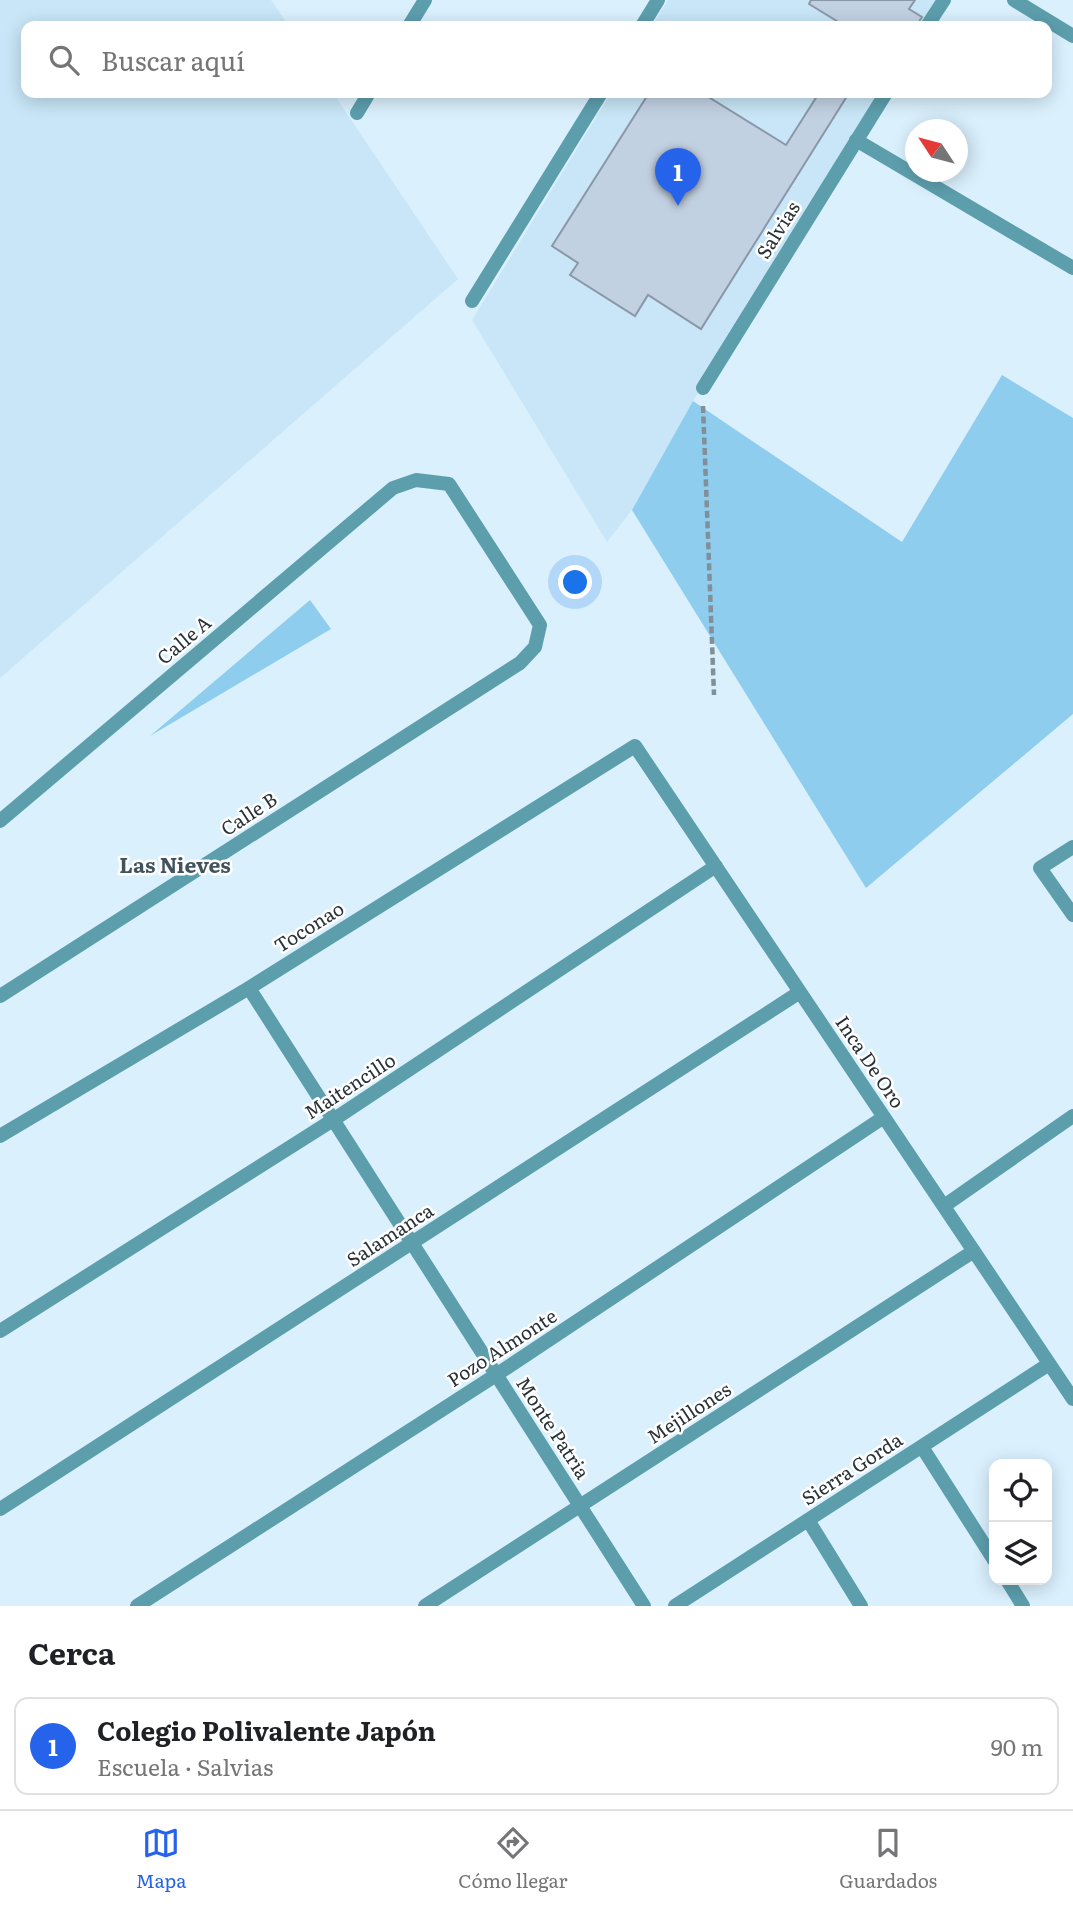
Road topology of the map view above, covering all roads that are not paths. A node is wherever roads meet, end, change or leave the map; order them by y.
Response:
1 (425, 0) edge
2 (658, 0) edge
3 (944, 0) edge
4 (1014, 0) edge
5 (412, 21) edge
6 (645, 21) edge
7 (930, 21) edge
8 (1048, 21) edge
9 (1052, 23) edge
10 (1073, 36) edge
11 (366, 98) edge
12 (598, 98) edge
13 (883, 98) edge
14 (357, 113) dead end
15 (856, 140) junction
16 (1073, 268) edge
17 (472, 301) dead end
18 (703, 388) road end
19 (393, 488) joint
20 (635, 746) joint
21 (0, 821) edge
22 (1073, 846) edge
23 (716, 866) junction
24 (1073, 915) edge
25 (249, 988) junction
26 (800, 992) junction
27 (0, 996) edge
28 (1073, 1116) edge
29 (884, 1117) junction
30 (333, 1120) junction
31 (0, 1136) edge
32 (944, 1206) junction
33 (412, 1244) junction
34 (974, 1251) junction
35 (0, 1331) edge
36 (1049, 1364) junction
37 (496, 1375) junction
38 (1073, 1399) edge
39 (922, 1447) junction
40 (580, 1506) junction
41 (0, 1509) edge
42 (808, 1520) junction
43 (989, 1552) edge
44 (1010, 1585) edge
45 (137, 1606) edge
46 (425, 1606) edge
47 (643, 1606) edge
48 (675, 1606) edge
49 (861, 1606) edge
50 (1023, 1606) edge

1 - 5 street
2 - 6 street
3 - 7 street
4 - 8 street
9 - 10 street
11 - 14 street
12 - 17 street
13 - 15 street, Salvias
15 - 16 street
15 - 18 street, Salvias
19 - 21 street, Calle A
19 - 27 street, Calle B
20 - 23 street, Inca De Oro
20 - 25 street, Toconao
22 - 24 street
23 - 26 street, Inca De Oro
23 - 30 street, Maitencillo
25 - 30 street, Monte Patria
25 - 31 street, Toconao
26 - 29 street, Inca De Oro
26 - 33 street, Salamanca
28 - 32 street
29 - 32 street, Inca De Oro
29 - 37 street, Pozo Almonte
30 - 33 street, Monte Patria
30 - 35 street, Maitencillo
32 - 34 street, Inca De Oro
33 - 37 street, Monte Patria
33 - 41 street, Salamanca
34 - 36 street, Inca De Oro
34 - 40 street, Mejillones
36 - 38 street, Inca De Oro
36 - 39 street, Sierra Gorda
37 - 40 street, Monte Patria
37 - 45 street, Pozo Almonte
39 - 42 street, Sierra Gorda
39 - 43 street
40 - 46 street, Mejillones
40 - 47 street, Monte Patria
42 - 48 street, Sierra Gorda
42 - 49 street
44 - 50 street

